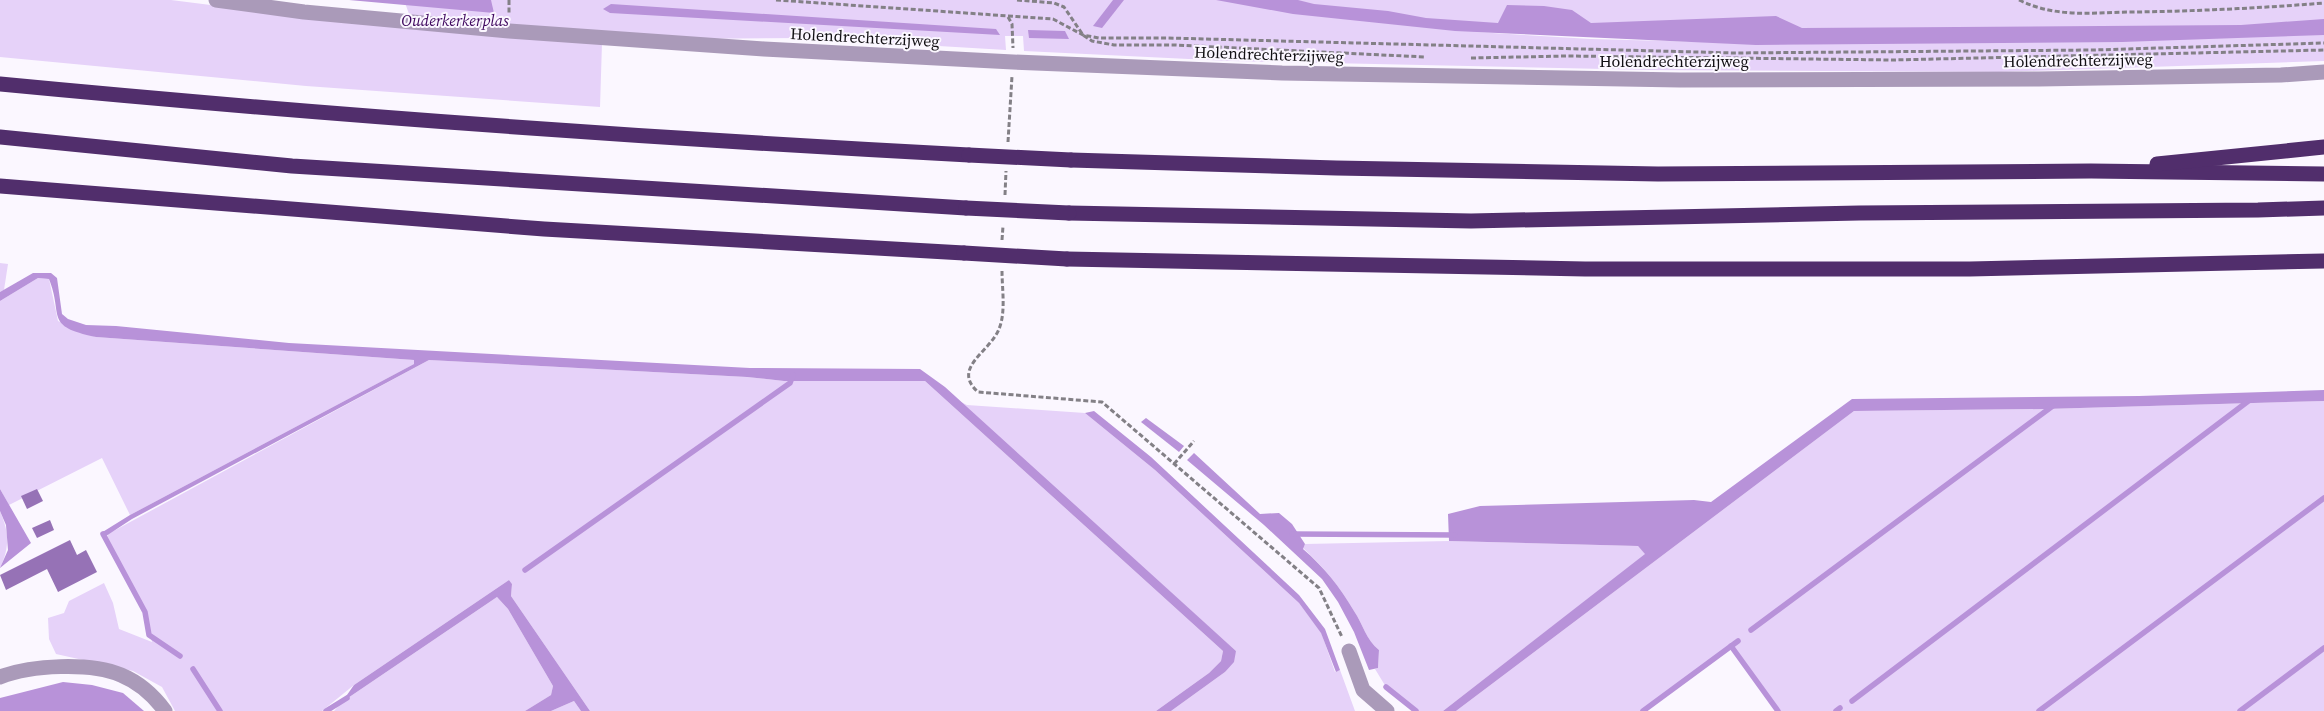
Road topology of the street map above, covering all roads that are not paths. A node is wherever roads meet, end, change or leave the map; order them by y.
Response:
1 (216, 0) edge
2 (2324, 72) edge
3 (0, 84) edge
4 (0, 137) edge
5 (2324, 147) edge
6 (2091, 171) junction
7 (2324, 174) edge
8 (0, 186) edge
9 (2324, 208) edge
10 (2324, 261) edge
11 (1349, 651) road end
12 (0, 677) edge
13 (165, 711) edge
14 (1387, 711) edge

1 - 2 street, Holendrechterzijweg
3 - 6 highway, bridge
4 - 9 highway, bridge
5 - 6 highway
6 - 7 highway
8 - 10 highway, bridge
11 - 14 street
12 - 13 street

